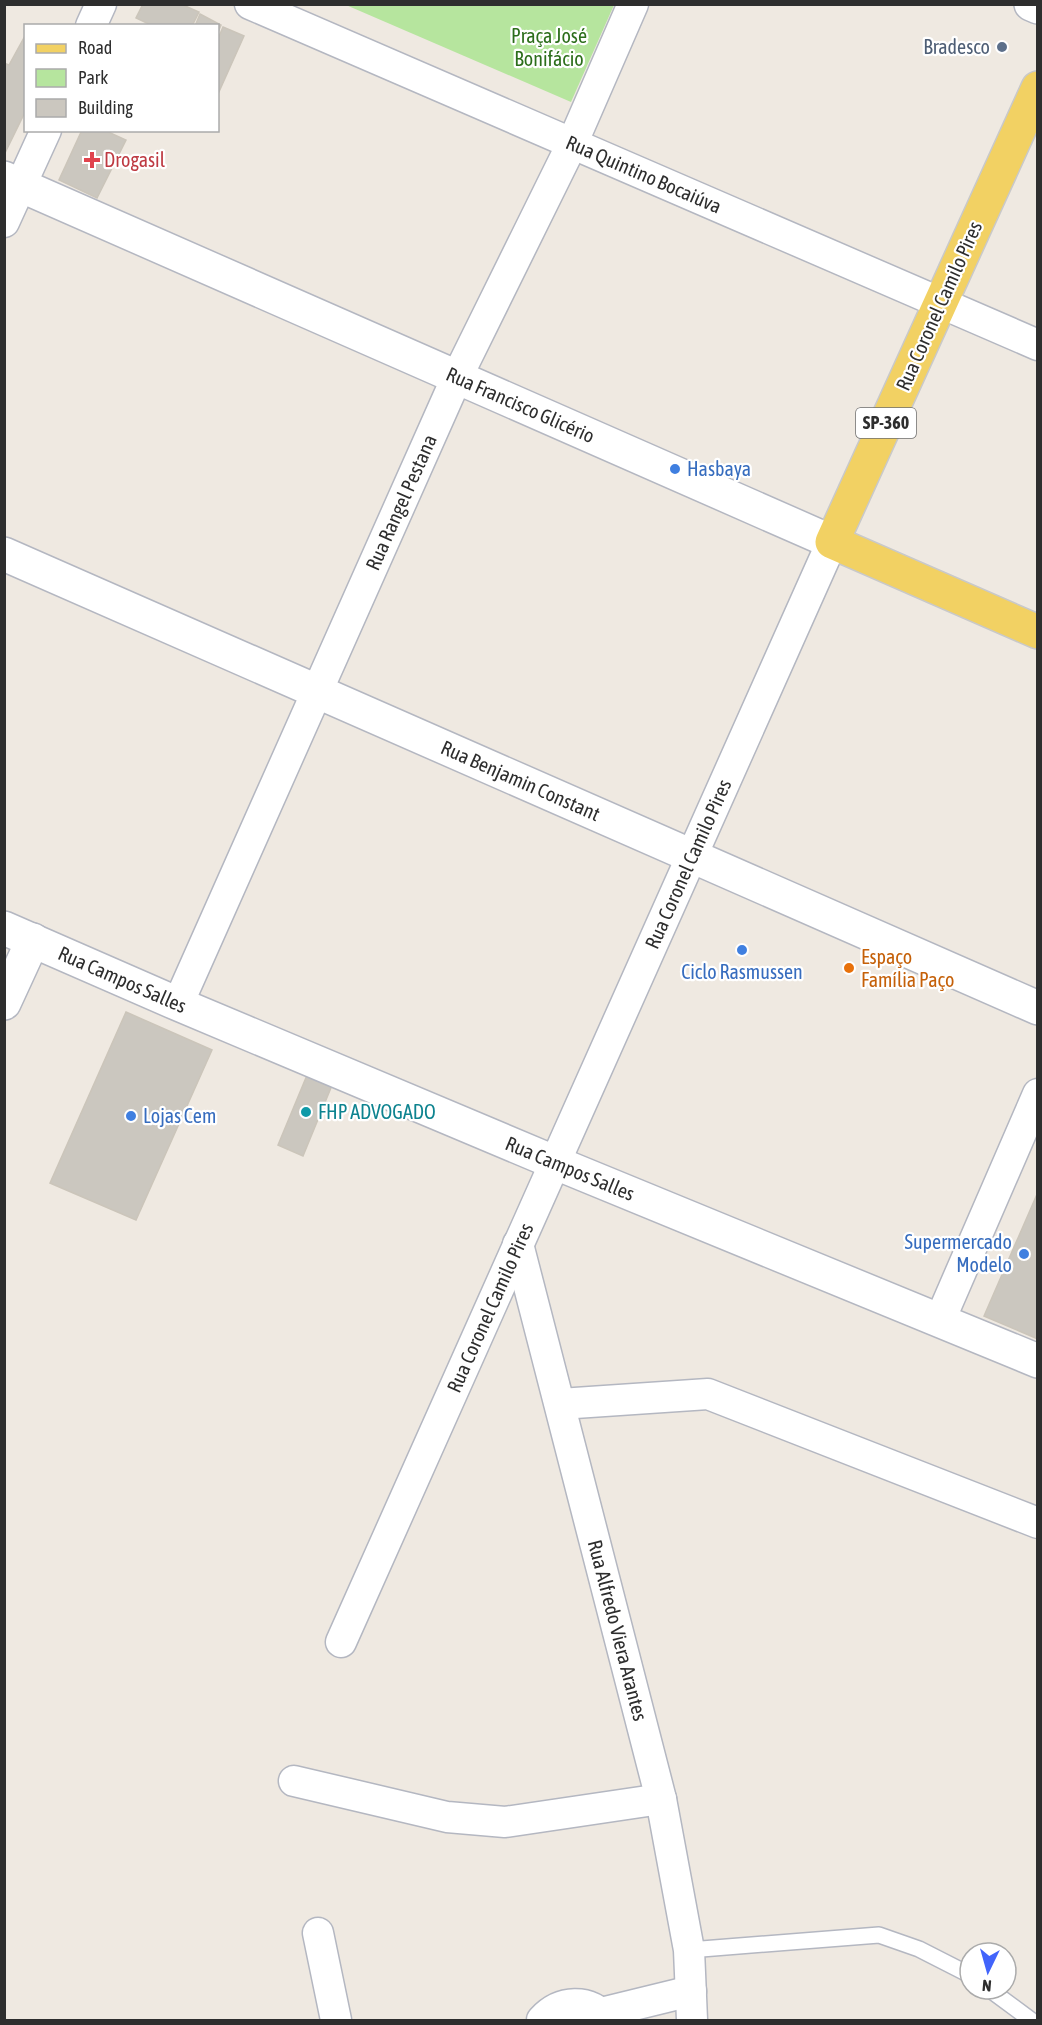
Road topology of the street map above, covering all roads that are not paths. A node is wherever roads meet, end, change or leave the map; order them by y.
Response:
1 (100, 4) edge
2 (250, 4) edge
3 (633, 4) edge
4 (1031, 4) edge
5 (1038, 8) edge
6 (93, 24) edge
7 (1038, 88) edge
8 (45, 132) edge
9 (572, 144) junction
10 (13, 182) edge
11 (4, 222) edge
12 (940, 303) junction
13 (1038, 345) edge
14 (457, 377) junction
15 (832, 542) junction
16 (4, 554) edge
17 (1038, 632) edge
18 (317, 692) junction
19 (692, 857) junction
20 (19, 934) edge
21 (4, 1003) edge
22 (178, 1004) junction
23 (1038, 1008) edge
24 (1038, 1094) edge
25 (556, 1163) junction
26 (518, 1244) junction
27 (940, 1320) junction
28 (1038, 1361) edge
29 (560, 1404) junction
30 (1038, 1523) edge
31 (341, 1642) dead end
32 (294, 1780) dead end
33 (661, 1799) junction
34 (318, 1933) dead end
35 (689, 1950) junction
36 (958, 1969) edge
37 (691, 1991) junction
38 (1005, 2001) edge
39 (604, 2017) edge
40 (336, 2020) edge
41 (542, 2020) edge
42 (692, 2020) edge
43 (1031, 2020) edge

1 - 6 street
2 - 9 street, Rua Quintino Bocaiúva
3 - 9 street, Rua Rangel Pestana
4 - 5 main road
7 - 12 main road, Rua Coronel Camilo Pires / SP-360
8 - 10 street
9 - 12 street, Rua Quintino Bocaiúva
9 - 14 street, Rua Rangel Pestana
10 - 11 street
10 - 14 main road, Rua Francisco Glicério
12 - 13 street, Rua Quintino Bocaiúva
12 - 15 main road, Rua Coronel Camilo Pires / SP-360
14 - 15 main road, Rua Francisco Glicério
14 - 18 street, Rua Rangel Pestana
15 - 17 main road, Rua Francisco Glicério
15 - 19 street, Rua Coronel Camilo Pires
16 - 18 main road, Rua Benjamin Constant
18 - 19 main road, Rua Benjamin Constant
18 - 22 street, Rua Rangel Pestana
19 - 23 main road, Rua Benjamin Constant
19 - 25 street, Rua Coronel Camilo Pires
20 - 21 main road
20 - 22 main road, Rua Campos Salles
22 - 25 main road, Rua Campos Salles
24 - 27 street
25 - 26 street, Rua Coronel Camilo Pires
25 - 27 main road, Rua Campos Salles
26 - 29 street, Rua Alfredo Viera Arantes
26 - 31 street, Rua Coronel Camilo Pires
27 - 28 main road, Rua Campos Salles
29 - 30 street
29 - 33 street, Rua Alfredo Viera Arantes
32 - 33 street
33 - 35 street, Rua Alfredo Viera Arantes
34 - 40 street
35 - 36 lane
35 - 37 street, Rua Alfredo Viera Arantes
37 - 39 street
37 - 42 street, Rua Alfredo Viera Arantes
38 - 43 lane
39 - 41 street

